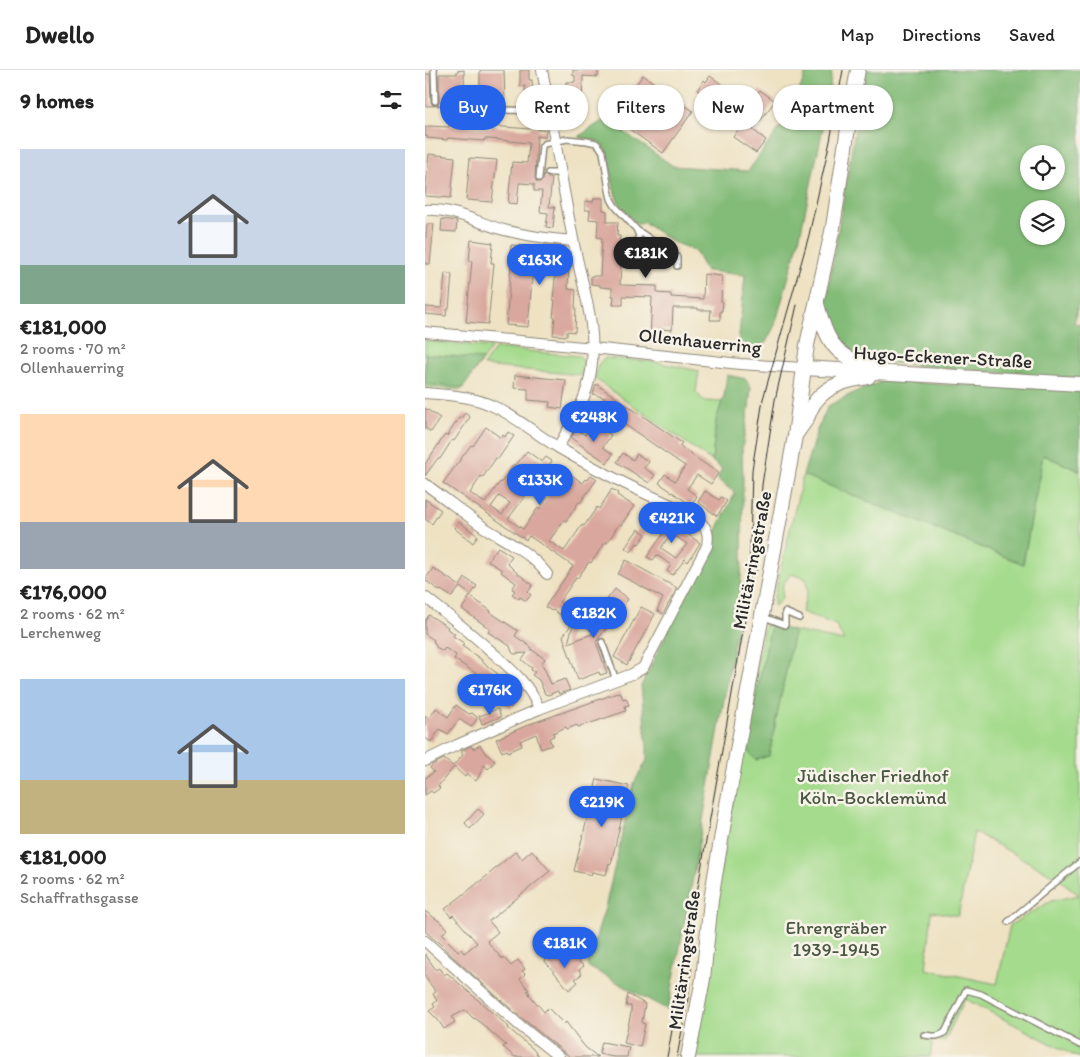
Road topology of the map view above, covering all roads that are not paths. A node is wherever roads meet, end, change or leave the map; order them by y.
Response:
1 (435, 70) edge
2 (542, 70) edge
3 (858, 70) edge
4 (545, 85) edge
5 (435, 101) dead end
6 (554, 130) edge
7 (556, 142) junction
8 (548, 173) dead end
9 (561, 174) junction
10 (539, 178) dead end
11 (425, 210) edge
12 (637, 230) junction
13 (637, 240) dead end
14 (573, 242) junction
15 (677, 266) dead end
16 (816, 302) junction
17 (425, 332) edge
18 (593, 348) junction
19 (804, 368) junction
20 (895, 373) junction
21 (1080, 384) edge
22 (425, 393) edge
23 (795, 436) junction
24 (558, 447) junction
25 (425, 484) edge
26 (547, 574) dead end
27 (425, 597) edge
28 (761, 616) junction
29 (799, 618) dead end
30 (602, 642) dead end
31 (616, 680) junction
32 (539, 709) junction
33 (425, 761) edge
34 (1080, 862) edge
35 (1008, 922) dead end
36 (425, 941) edge
37 (924, 1034) dead end
38 (1080, 1045) edge
39 (559, 1057) edge
40 (688, 1057) edge

1 - 5 lane
2 - 4 street
3 - 16 main road, Militärringstraße
6 - 7 street
7 - 9 street
7 - 10 lane
7 - 12 lane
8 - 9 lane
9 - 14 street
11 - 14 street
12 - 13 lane
12 - 15 lane
14 - 18 street
16 - 19 main road, Militärringstraße
16 - 20 main road
17 - 18 street, Ollenhauerring
18 - 19 street, Ollenhauerring
18 - 24 street
19 - 20 main road, Hugo-Eckener-Straße
19 - 23 main road, Militärringstraße
20 - 21 main road, Hugo-Eckener-Straße
20 - 23 main road
22 - 24 street
23 - 28 main road, Militärringstraße
24 - 31 street
25 - 26 street
27 - 32 street
28 - 29 lane
28 - 40 main road, Militärringstraße
30 - 31 lane
31 - 32 street
32 - 33 street
34 - 35 lane
36 - 39 street
37 - 38 lane

